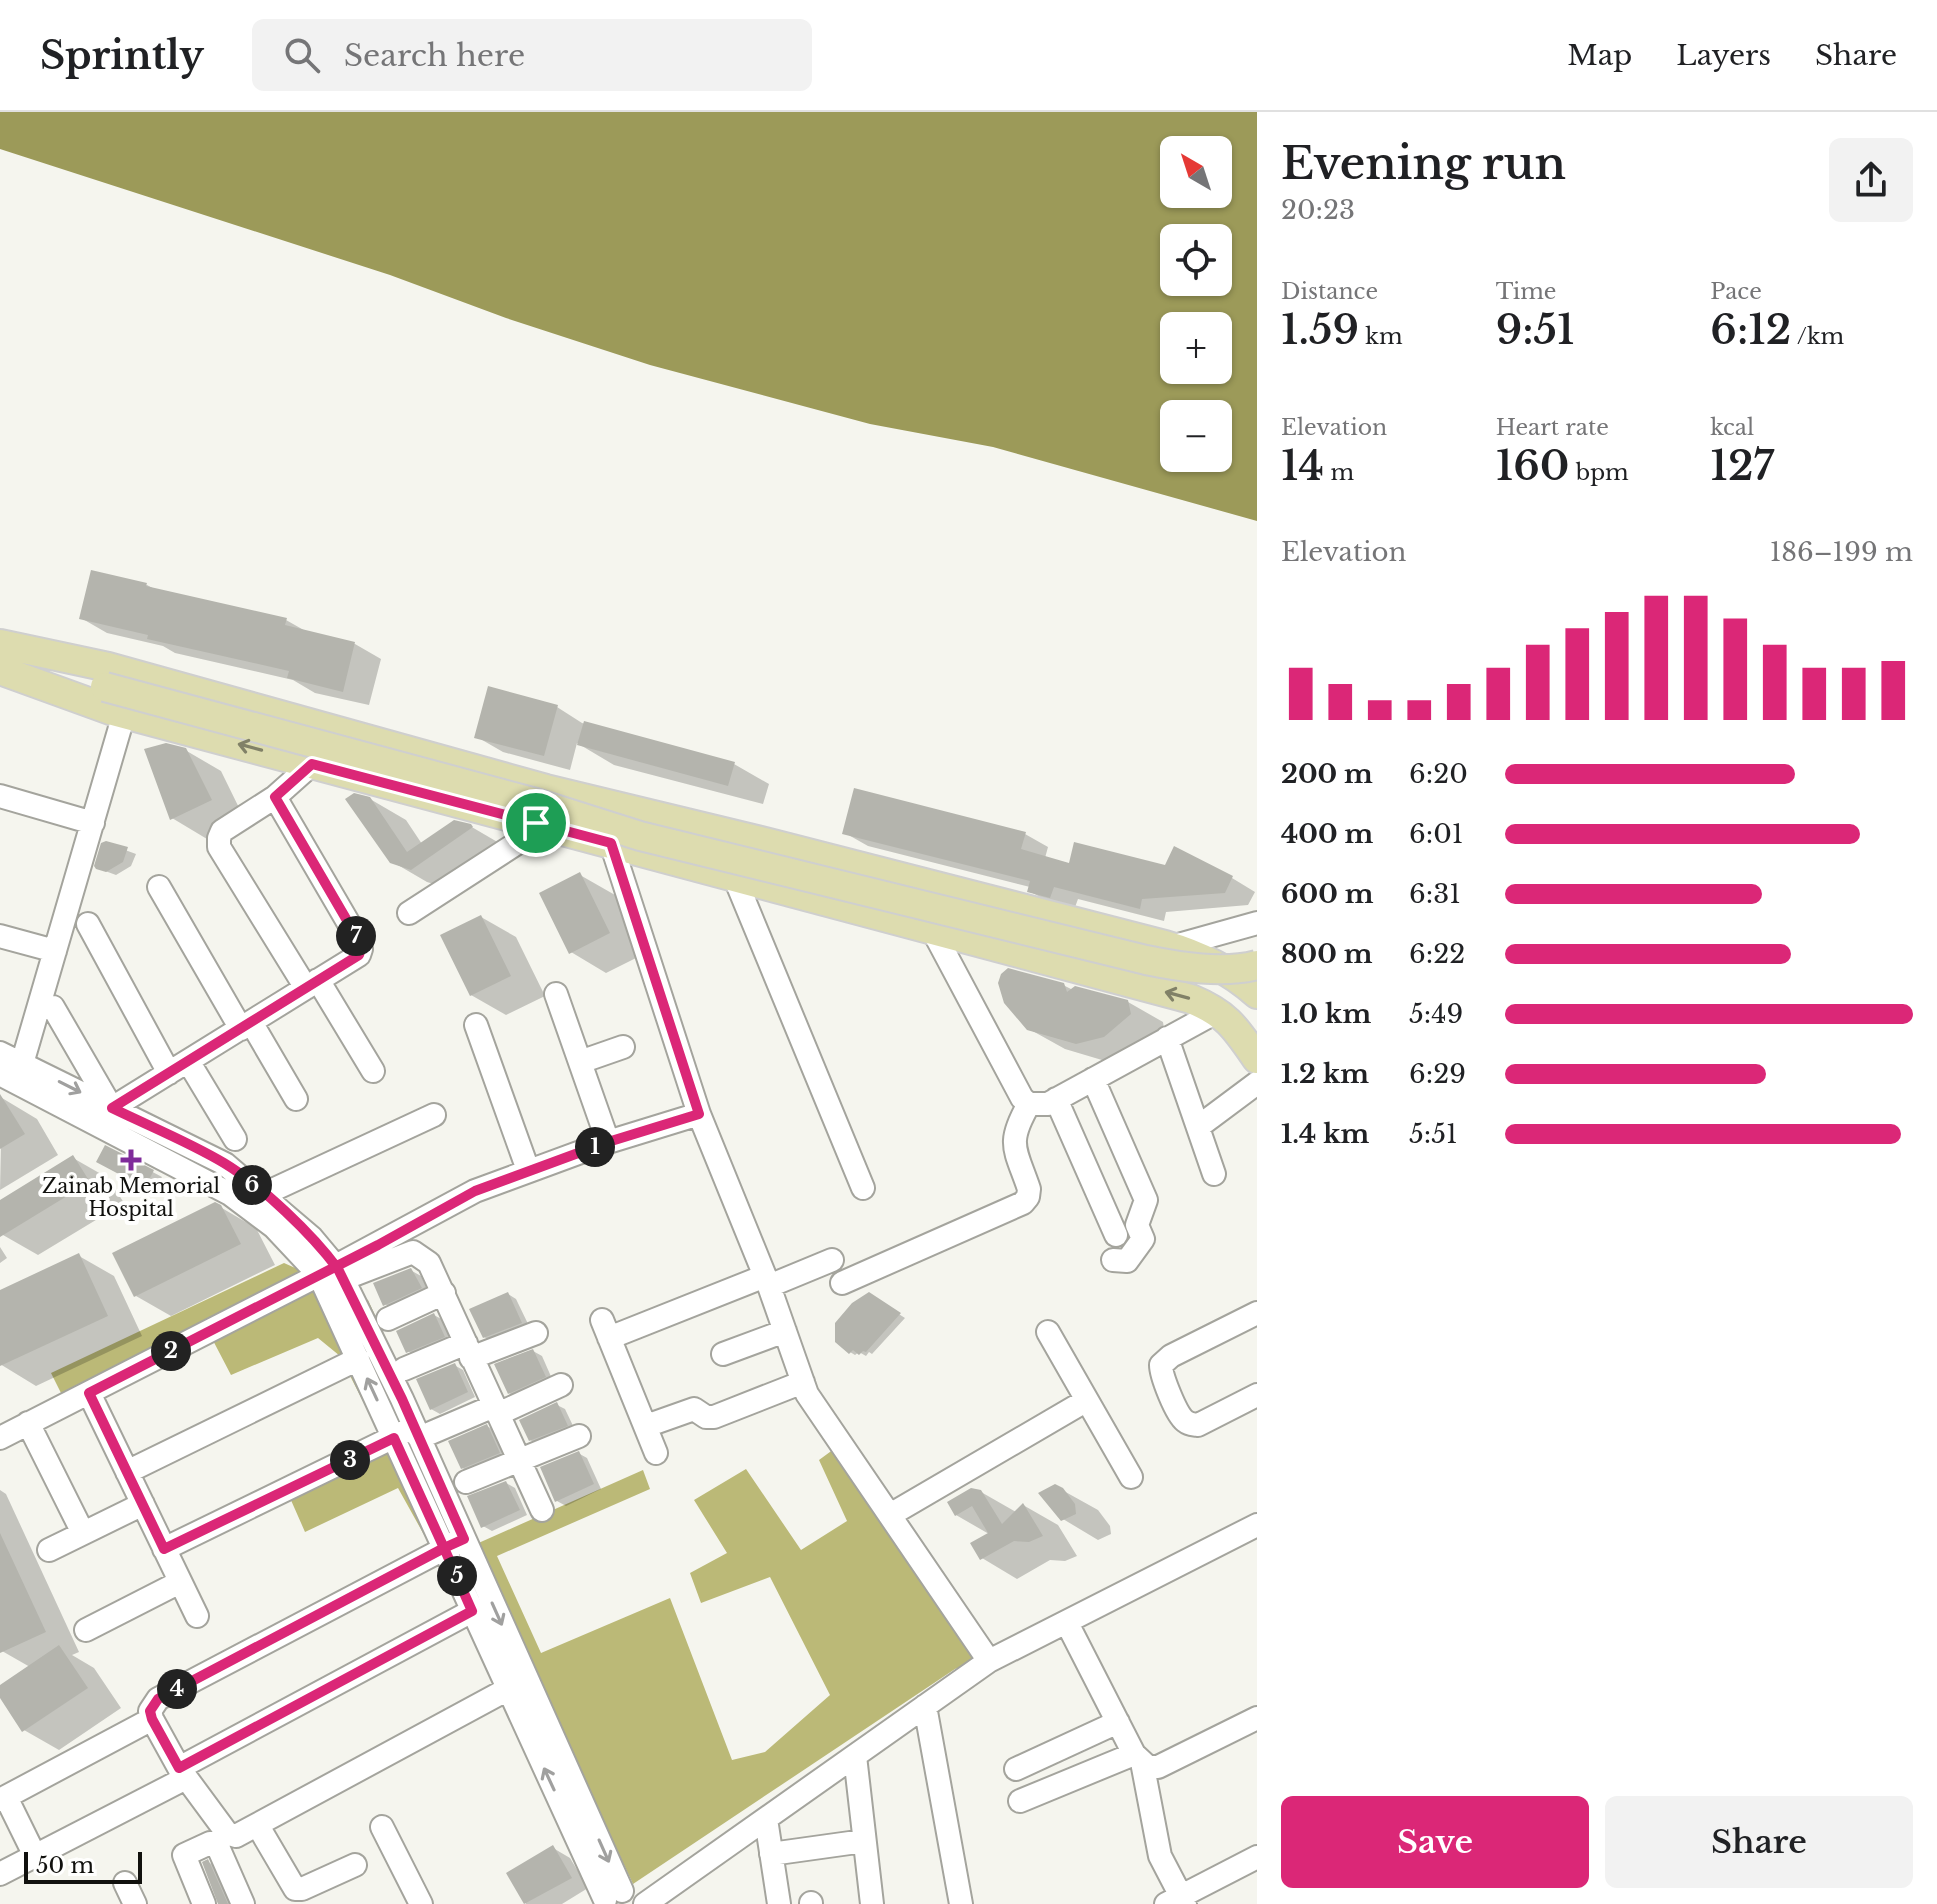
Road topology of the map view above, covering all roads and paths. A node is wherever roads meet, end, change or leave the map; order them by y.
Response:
1 (0, 644) edge
2 (0, 668) edge
3 (114, 704) junction
4 (312, 764) junction
5 (546, 789) junction
6 (0, 796) edge
7 (574, 796) junction
8 (275, 797) junction
9 (87, 822) junction
10 (541, 824) junction
11 (611, 843) junction
12 (734, 876) junction
13 (159, 887) dead end
14 (409, 913) dead end
15 (1257, 923) edge
16 (88, 924) dead end
17 (932, 929) junction
18 (0, 936) edge
19 (1171, 947) junction
20 (48, 949) junction
21 (1257, 949) edge
22 (1257, 965) edge
23 (312, 984) junction
24 (556, 994) dead end
25 (1257, 994) edge
26 (53, 1007) dead end
27 (1218, 1011) junction
28 (476, 1025) dead end
29 (246, 1026) junction
30 (1167, 1038) junction
31 (623, 1047) dead end
32 (1257, 1059) edge
33 (580, 1062) junction
34 (9, 1067) edge
35 (179, 1067) junction
36 (373, 1071) dead end
37 (1093, 1079) junction
38 (1257, 1083) edge
39 (296, 1099) dead end
40 (1056, 1099) junction
41 (1029, 1104) junction
42 (699, 1114) junction
43 (434, 1115) dead end
44 (107, 1118) junction
45 (1198, 1127) junction
46 (235, 1139) dead end
47 (608, 1142) junction
48 (528, 1170) junction
49 (1214, 1174) dead end
50 (863, 1188) dead end
51 (264, 1194) junction
52 (1116, 1235) dead end
53 (832, 1260) dead end
54 (1113, 1260) dead end
55 (333, 1273) junction
56 (767, 1281) junction
57 (842, 1283) dead end
58 (444, 1293) junction
59 (1257, 1313) edge
60 (388, 1319) dead end
61 (785, 1331) junction
62 (1048, 1332) dead end
63 (536, 1333) dead end
64 (469, 1350) junction
65 (723, 1354) dead end
66 (358, 1359) junction
67 (404, 1369) dead end
68 (803, 1382) junction
69 (561, 1385) dead end
70 (89, 1393) junction
71 (1257, 1395) edge
72 (1087, 1400) junction
73 (496, 1410) junction
74 (28, 1423) junction
75 (646, 1426) junction
76 (409, 1434) junction
77 (579, 1436) dead end
78 (0, 1438) edge
79 (656, 1453) dead end
80 (520, 1460) junction
81 (127, 1472) junction
82 (1131, 1477) dead end
83 (466, 1482) dead end
84 (143, 1504) junction
85 (542, 1510) dead end
86 (890, 1515) junction
87 (1257, 1525) edge
88 (83, 1533) junction
89 (454, 1544) junction
90 (164, 1549) junction
91 (49, 1550) dead end
92 (180, 1582) junction
93 (472, 1611) junction
94 (197, 1616) dead end
95 (1067, 1623) junction
96 (86, 1630) dead end
97 (989, 1661) junction
98 (508, 1689) junction
99 (925, 1706) junction
100 (1257, 1718) edge
101 (152, 1719) junction
102 (1118, 1722) junction
103 (855, 1756) junction
104 (1138, 1758) junction
105 (1016, 1769) dead end
106 (182, 1773) junction
107 (3, 1799) edge
108 (1020, 1801) dead end
109 (766, 1819) junction
110 (258, 1826) junction
111 (382, 1827) dead end
112 (864, 1841) junction
113 (771, 1854) junction
114 (35, 1856) junction
115 (1257, 1857) edge
116 (355, 1865) dead end
117 (0, 1874) edge
118 (125, 1883) dead end
119 (623, 1901) edge
120 (1177, 1901) edge
121 (135, 1904) edge
122 (204, 1904) edge
123 (243, 1904) edge
124 (421, 1904) edge
125 (779, 1904) edge
126 (872, 1904) edge
127 (961, 1904) edge

1 - 5 main road
2 - 3 main road
4 -> 3 main road
3 - 9 street
3 - 22 main road, bridge
4 - 8 street
4 - 10 main road
5 - 7 main road
5 - 10 main road
6 - 9 street
7 - 19 main road
7 - 21 main road
8 - 23 street
8 - 23 street
9 - 20 street
10 - 11 main road
10 - 14 street
11 - 12 main road
11 - 42 street
12 - 17 main road
12 - 50 street
13 - 29 street
15 - 19 street
16 - 35 street
27 -> 17 main road
17 - 41 street
18 - 20 street
19 - 25 main road
20 - 34 street
23 - 29 street
23 - 36 street
24 - 33 street
26 - 44 street
27 - 30 street
27 - 32 main road
28 - 48 street
29 - 35 street
29 - 39 street
30 - 37 street
30 - 45 street
31 - 33 street
33 - 47 street
34 - 44 street
35 - 44 street
35 - 46 street
37 - 40 street
37 - 54 street
38 - 45 street
40 - 41 street
40 - 52 street
41 - 57 street
42 - 47 street
42 - 56 street
43 - 51 street
44 - 51 street
44 - 55 street
45 - 49 street
47 - 48 street
48 - 55 street
51 - 55 street
53 - 56 street
55 - 58 street
55 - 66 street
55 - 70 street
55 - 76 street
56 - 61 street
56 - 75 street
58 - 60 street
58 - 64 street
59 - 71 street
61 - 65 street
61 - 68 street
62 - 72 street
63 - 64 street
64 - 67 street
64 - 73 street
76 -> 66 street
66 - 81 street
68 - 75 street
68 - 86 street
69 - 73 street
70 - 74 street
70 - 81 street
72 - 82 street
72 - 86 street
73 - 76 street
73 - 80 street
74 - 78 street
74 - 88 street
75 - 79 street
76 - 89 street
76 - 90 street
77 - 80 street
80 - 83 street
80 - 85 street
81 - 84 street
84 - 88 street
84 - 90 street
86 - 97 street
87 - 95 street
88 - 91 street
89 - 93 street
89 - 101 street
89 -> 119 street
90 - 92 street
92 - 94 street
92 - 96 street
93 - 98 street
93 - 106 street
95 - 97 street
95 - 102 street
97 - 99 street
98 - 110 street
119 -> 98 street
99 - 103 street
99 - 127 street
100 - 104 street
101 - 106 street
101 - 107 street
102 - 104 street
102 - 105 street
103 - 109 street
103 - 112 street
104 - 108 street
104 - 120 street
106 - 110 street
106 - 114 street
107 - 114 street
109 - 113 street
109 - 119 street
110 - 116 street
111 - 124 street
112 - 113 street
112 - 126 street
113 - 125 street
114 - 117 street
115 - 120 street
118 - 121 street
122 - 123 street

